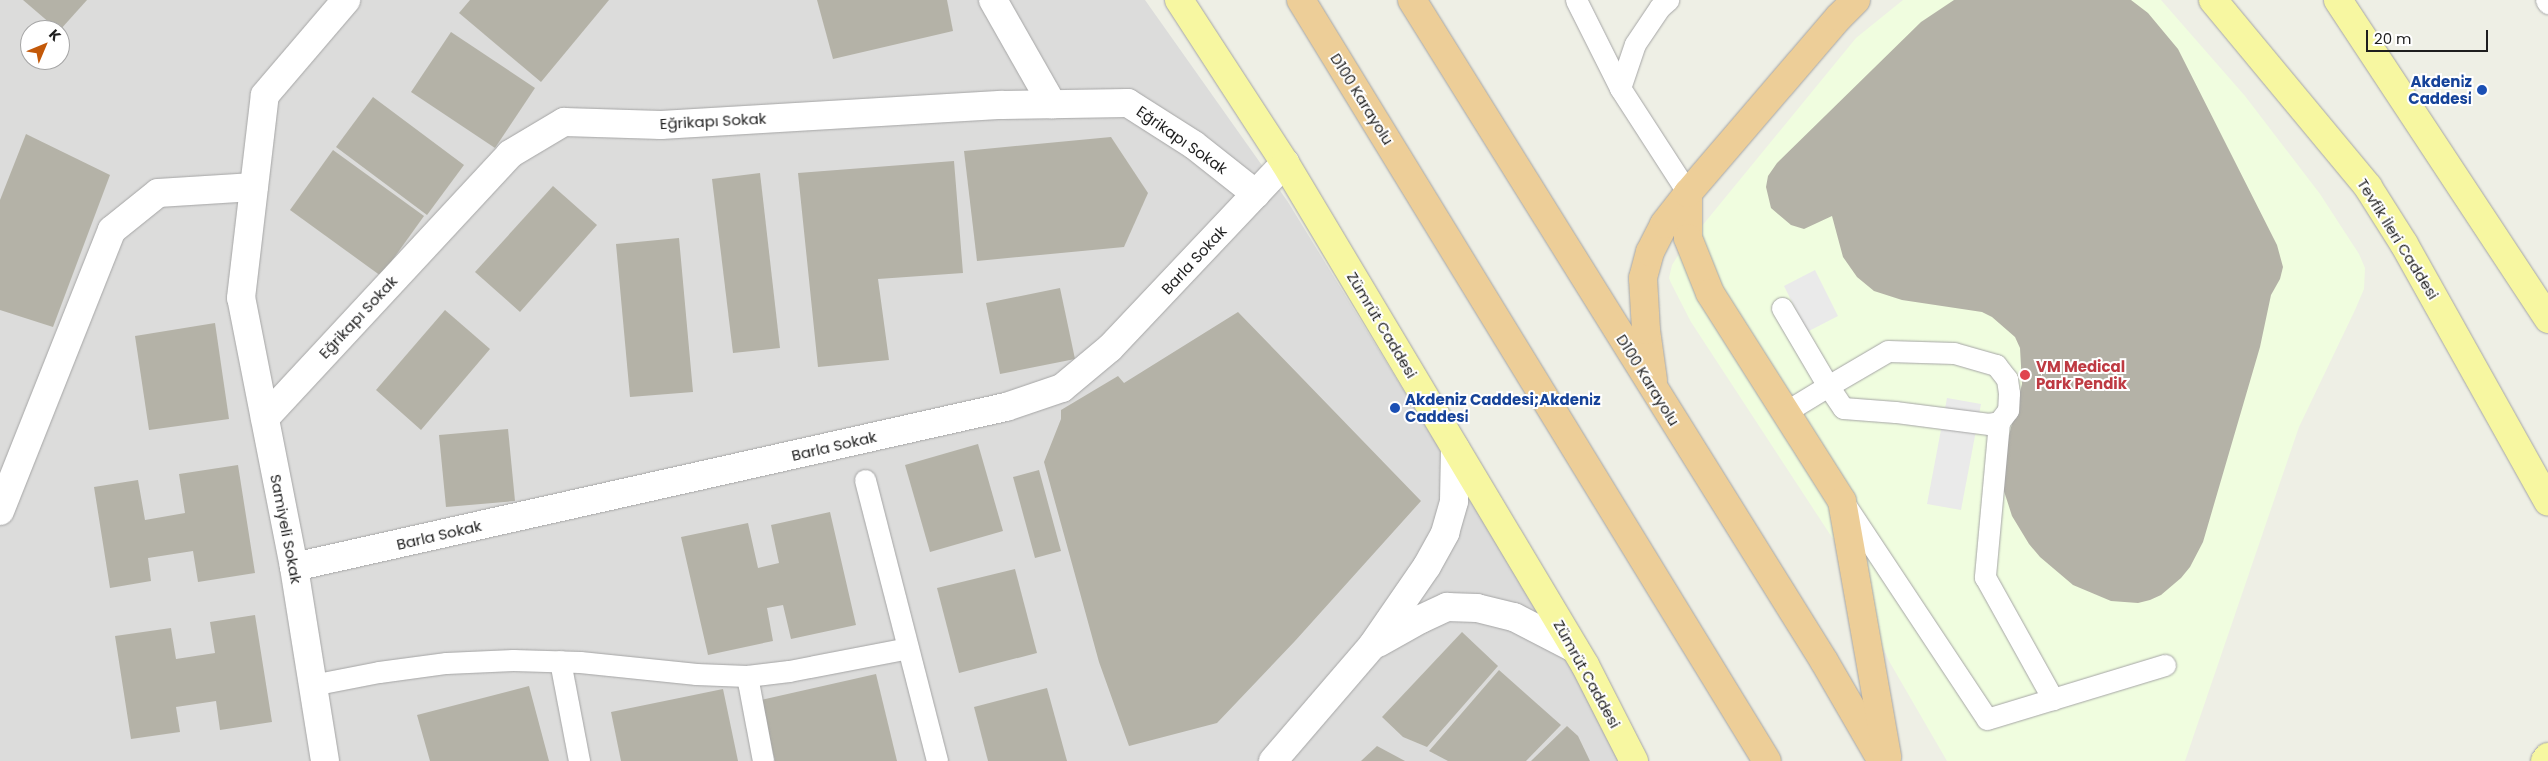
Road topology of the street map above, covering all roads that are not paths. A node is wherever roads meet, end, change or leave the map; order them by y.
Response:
1 (346, 0) edge
2 (993, 0) edge
3 (1179, 0) edge
4 (1412, 0) edge
5 (1576, 0) edge
6 (1668, 0) edge
7 (1856, 0) edge
8 (2213, 0) edge
9 (2338, 0) edge
10 (1301, 1) edge
11 (1620, 88) junction
12 (1052, 104) junction
13 (1285, 163) junction
14 (254, 187) junction
15 (1688, 193) junction
16 (1256, 194) junction
17 (1782, 308) dead end
18 (2548, 319) edge
19 (1828, 386) junction
20 (1655, 391) junction
21 (1785, 412) junction
22 (265, 418) junction
23 (1999, 422) junction
24 (1455, 448) junction
25 (865, 480) dead end
26 (1842, 501) junction
27 (2548, 502) edge
28 (0, 511) edge
29 (294, 567) junction
30 (1372, 646) junction
31 (908, 648) junction
32 (1574, 648) junction
33 (560, 661) junction
34 (2165, 665) dead end
35 (747, 676) junction
36 (312, 685) junction
37 (2053, 699) junction
38 (2548, 757) edge
39 (1275, 760) edge
40 (325, 761) edge
41 (578, 761) edge
42 (763, 761) edge
43 (937, 761) edge
44 (1634, 761) edge
45 (1766, 761) edge
46 (1882, 761) edge
47 (1888, 761) edge
48 (2545, 761) edge

1 - 14 street, Samiyeli Sokak
2 - 12 street
3 - 13 main road, Zümrüt Caddesi
4 - 20 highway, D100 Karayolu
5 - 11 lane
6 - 11 lane
7 - 15 highway
8 - 27 main road, Tevfik İleri Caddesi
9 - 18 main road
10 - 45 highway, D100 Karayolu
11 - 15 lane
12 - 16 street, Eğrikapı Sokak
12 - 22 street, Eğrikapı Sokak
13 - 16 street, Barla Sokak
13 - 24 main road, Zümrüt Caddesi
14 - 22 street, Samiyeli Sokak
14 - 28 street
15 - 20 highway
15 - 21 highway
16 - 29 street, Barla Sokak
17 - 19 lane
19 - 21 lane
19 - 23 lane
19 - 23 lane
20 - 46 highway, D100 Karayolu
21 - 26 highway
22 - 29 street, Samiyeli Sokak
23 - 37 lane
24 - 30 street
24 - 32 main road, Zümrüt Caddesi
25 - 31 lane
26 - 37 lane
26 - 47 highway
29 - 36 street, Samiyeli Sokak
30 - 32 street
30 - 39 street
31 - 35 lane
31 - 43 lane
32 - 44 main road, Zümrüt Caddesi
33 - 35 lane
33 - 36 lane
33 - 41 lane
34 - 37 lane
35 - 42 lane
36 - 40 street, Samiyeli Sokak
38 - 48 main road

